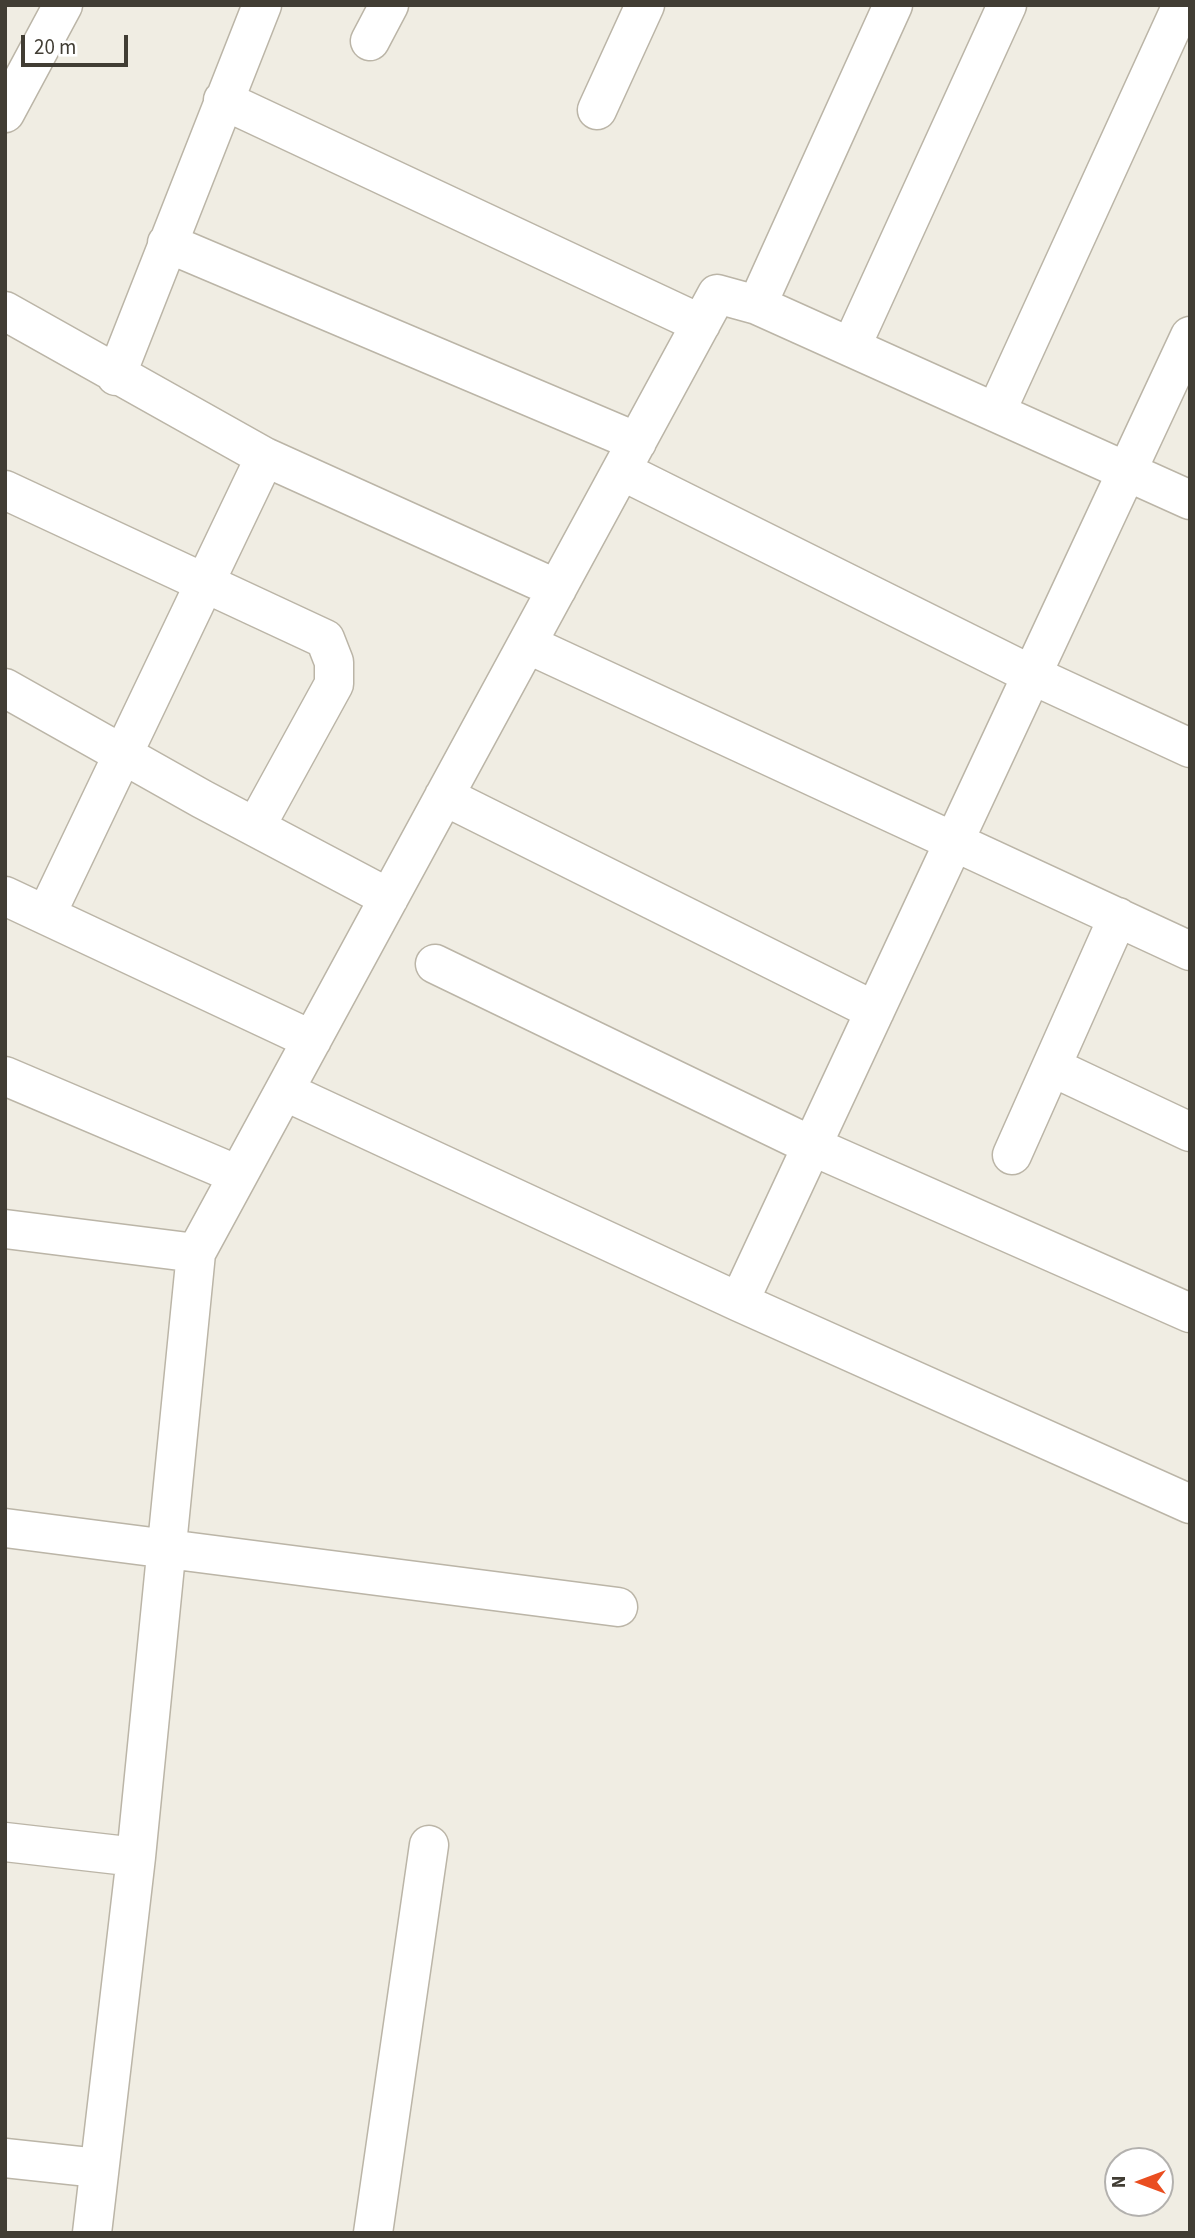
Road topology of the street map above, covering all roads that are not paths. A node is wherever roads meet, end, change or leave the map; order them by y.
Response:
1 (63, 5) edge
2 (262, 5) edge
3 (389, 5) edge
4 (645, 5) edge
5 (893, 5) edge
6 (1007, 5) edge
7 (1182, 5) edge
8 (370, 41) dead end
9 (223, 100) junction
10 (597, 110) dead end
11 (5, 113) edge
12 (167, 243) junction
13 (757, 305) junction
14 (5, 311) edge
15 (701, 324) junction
16 (1190, 335) edge
17 (851, 347) junction
18 (116, 376) junction
19 (996, 412) junction
20 (630, 456) junction
21 (265, 457) junction
22 (1126, 471) junction
23 (5, 491) edge
24 (1190, 500) edge
25 (203, 585) junction
26 (557, 589) junction
27 (527, 644) junction
28 (1032, 675) junction
29 (5, 688) edge
30 (1190, 748) edge
31 (123, 753) junction
32 (444, 796) junction
33 (256, 826) junction
34 (955, 840) junction
35 (5, 896) edge
36 (389, 898) junction
37 (46, 915) junction
38 (1118, 918) junction
39 (1190, 951) edge
40 (435, 964) dead end
41 (874, 1011) junction
42 (312, 1040) junction
43 (1052, 1067) junction
44 (5, 1076) edge
45 (284, 1091) junction
46 (1190, 1132) edge
47 (812, 1146) junction
48 (1012, 1155) dead end
49 (238, 1175) junction
50 (5, 1229) edge
51 (196, 1253) junction
52 (739, 1302) junction
53 (1190, 1313) edge
54 (1190, 1504) edge
55 (5, 1528) edge
56 (167, 1548) junction
57 (618, 1607) dead end
58 (5, 1842) edge
59 (429, 1845) dead end
60 (136, 1857) junction
61 (5, 2158) edge
62 (98, 2168) junction
63 (92, 2233) edge
64 (373, 2233) edge

1 - 11 street
2 - 9 street
3 - 8 street
4 - 10 street
5 - 13 street
6 - 17 street
7 - 19 street
9 - 12 street
9 - 15 street
12 - 18 street
12 - 20 street
13 - 15 street
13 - 17 street
14 - 18 street
15 - 20 street
16 - 22 street
17 - 19 street
18 - 21 street
19 - 22 street
20 - 26 street
20 - 28 street
21 - 25 street
21 - 26 street
22 - 24 street
22 - 28 street
23 - 25 street
25 - 31 street
25 - 33 street
26 - 27 street
27 - 32 street
27 - 34 street
28 - 30 street
28 - 34 street
29 - 31 street
31 - 33 street
31 - 37 street
32 - 36 street
32 - 41 street
33 - 36 street
34 - 38 street
34 - 41 street
35 - 37 street
36 - 42 street
37 - 42 street
38 - 39 street
38 - 43 street
40 - 47 street
41 - 47 street
42 - 45 street
43 - 46 street
43 - 48 street
44 - 49 street
45 - 49 street
45 - 52 street
47 - 52 street
47 - 53 street
49 - 51 street
50 - 51 street
51 - 56 street
52 - 54 street
55 - 56 street
56 - 57 street
56 - 60 street
58 - 60 street
59 - 64 street
60 - 62 street
61 - 62 street
62 - 63 street

